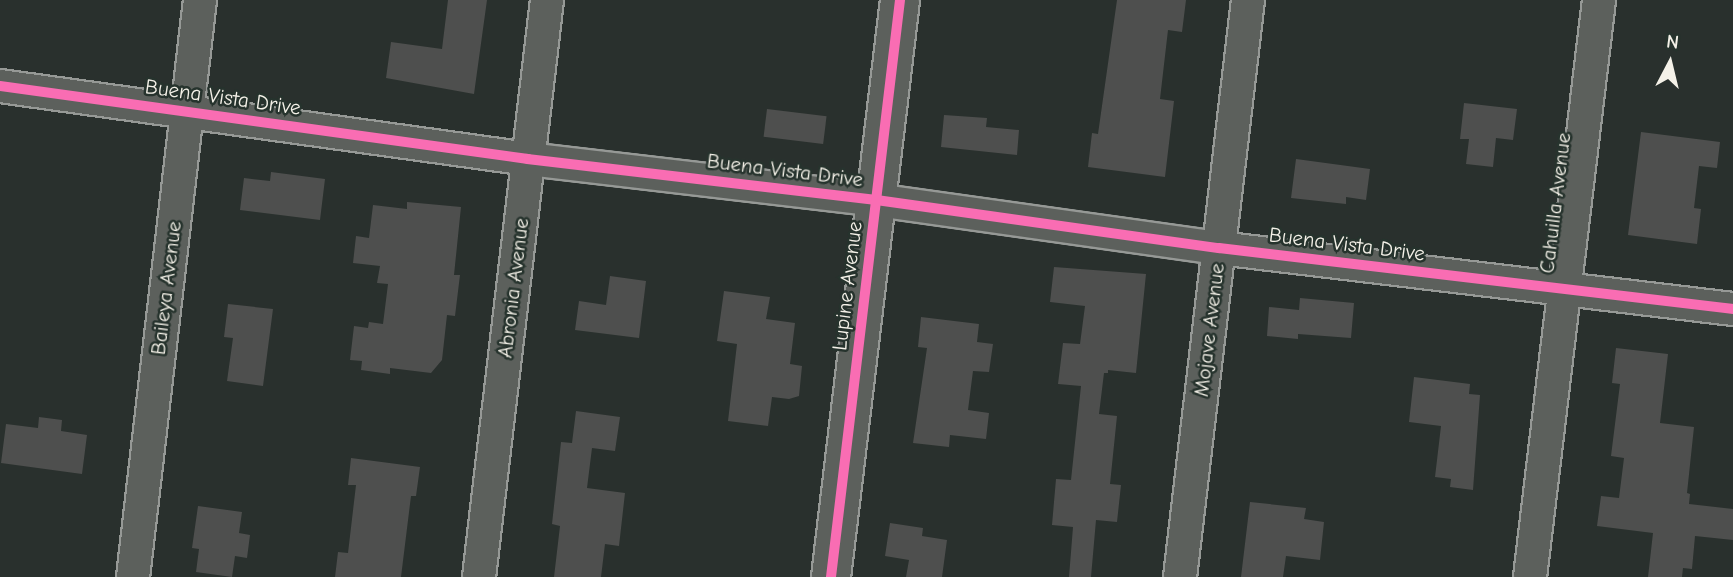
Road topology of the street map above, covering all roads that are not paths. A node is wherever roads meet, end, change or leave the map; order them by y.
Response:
1 (200, 0) edge
2 (547, 0) edge
3 (900, 0) edge
4 (1248, 0) edge
5 (1599, 0) edge
6 (0, 86) edge
7 (187, 112) junction
8 (528, 159) junction
9 (876, 200) junction
10 (1219, 248) junction
11 (1564, 290) junction
12 (1733, 309) edge
13 (133, 577) edge
14 (479, 577) edge
15 (831, 577) edge
16 (1180, 577) edge
17 (1530, 577) edge

1 - 7 street, Baileya Avenue
2 - 8 street, Abronia Avenue
3 - 9 street, Lupine Avenue
4 - 10 street, Mojave Avenue
5 - 11 street, Cahuilla Avenue
6 - 7 street, Buena Vista Drive
7 - 8 street, Buena Vista Drive
7 - 13 street, Baileya Avenue
8 - 9 street, Buena Vista Drive
8 - 14 street, Abronia Avenue
9 - 10 street, Buena Vista Drive
9 - 15 street, Lupine Avenue
10 - 11 street, Buena Vista Drive
10 - 16 street, Mojave Avenue
11 - 12 street, Buena Vista Drive
11 - 17 street, Cahuilla Avenue

